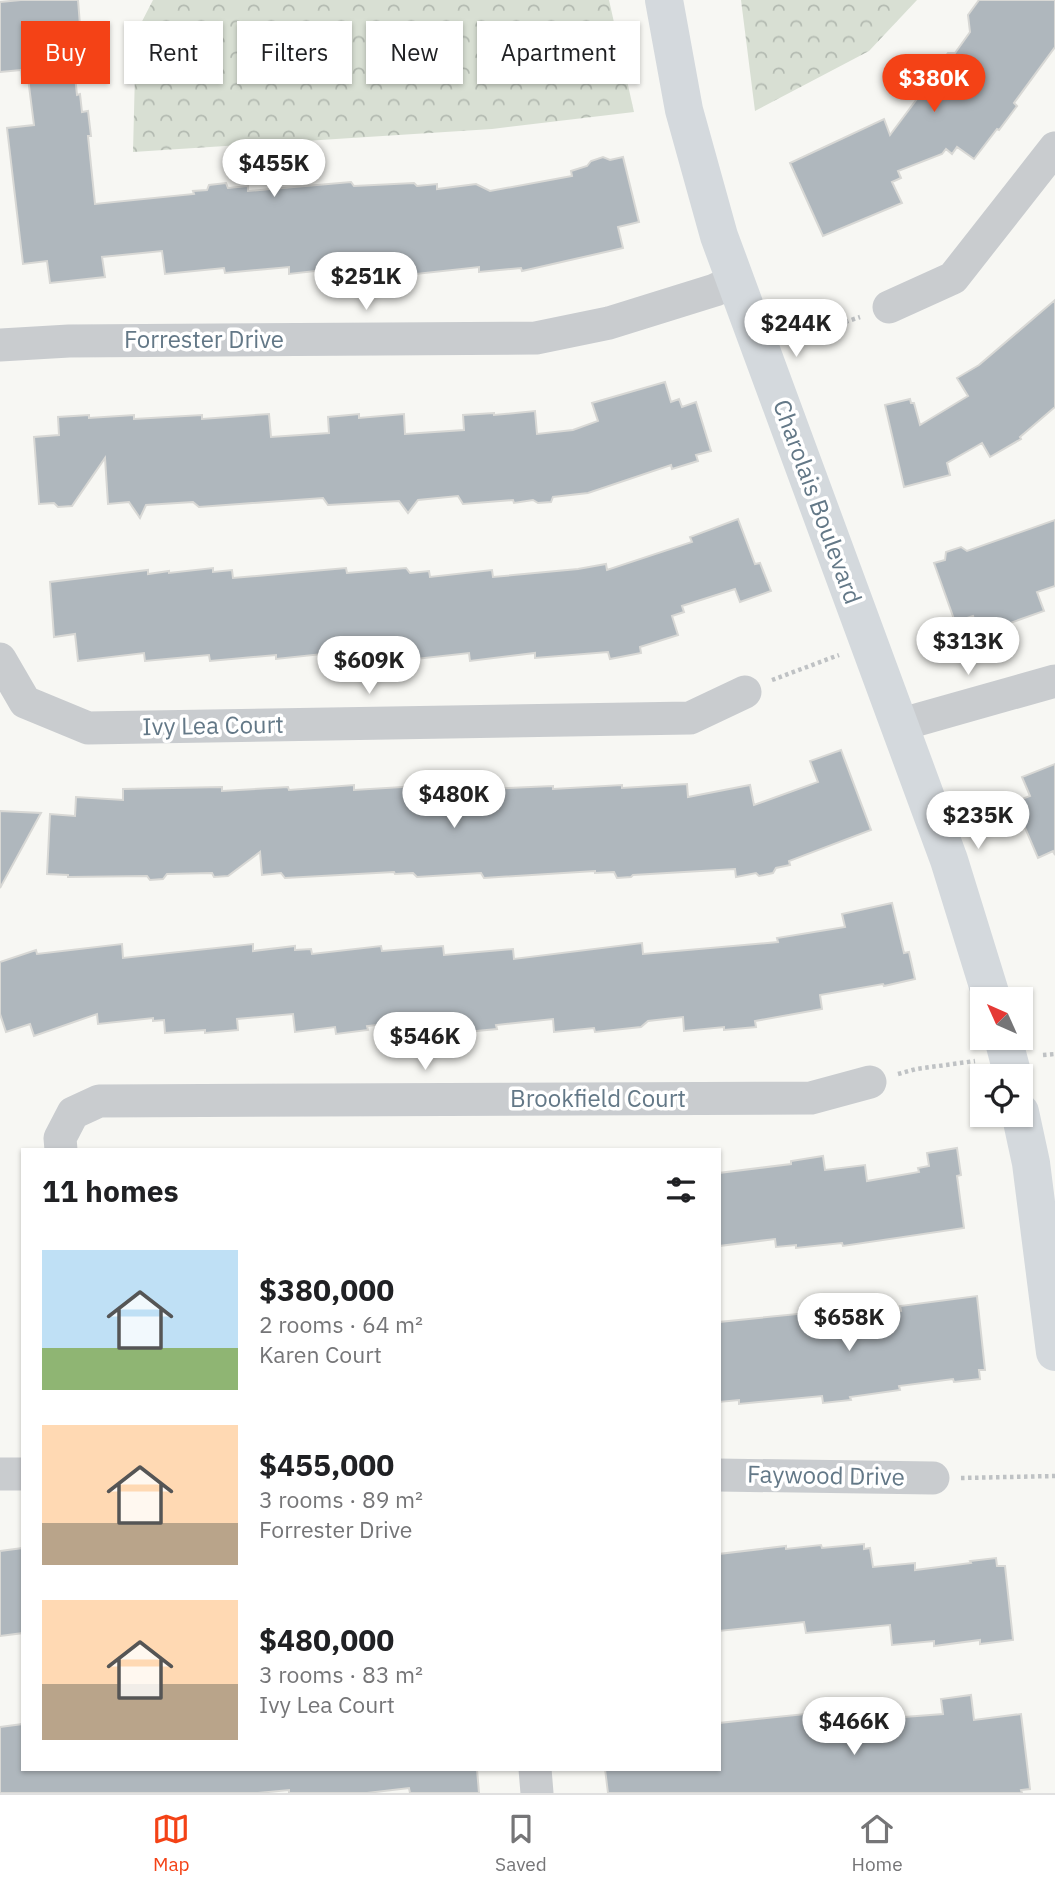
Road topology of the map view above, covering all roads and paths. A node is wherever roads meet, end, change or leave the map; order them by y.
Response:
1 (664, 0) edge
2 (1055, 148) edge
3 (736, 280) junction
4 (889, 307) joint
5 (0, 345) edge
6 (762, 352) junction
7 (869, 644) junction
8 (0, 659) edge
9 (1055, 681) edge
10 (745, 692) joint
11 (899, 725) junction
12 (988, 987) edge
13 (1009, 1057) edge
14 (870, 1082) joint
15 (1023, 1127) edge
16 (61, 1148) edge
17 (1055, 1352) edge
18 (0, 1474) edge
19 (21, 1474) edge
20 (721, 1475) edge
21 (1055, 1476) edge
22 (933, 1478) joint
23 (535, 1771) edge
24 (537, 1793) edge

1 - 3 street, Charolais Boulevard
2 - 4 street
3 - 5 street, Forrester Drive
3 - 6 street, Charolais Boulevard
4 - 6 path
6 - 7 street, Charolais Boulevard
7 - 10 path
7 - 11 street, Charolais Boulevard
8 - 10 street, Ivy Lea Court
9 - 11 street
11 - 12 street, Charolais Boulevard
13 - 14 path
14 - 16 street, Brookfield Court
15 - 17 street
18 - 19 street
20 - 22 street, Faywood Drive
21 - 22 path
23 - 24 street

